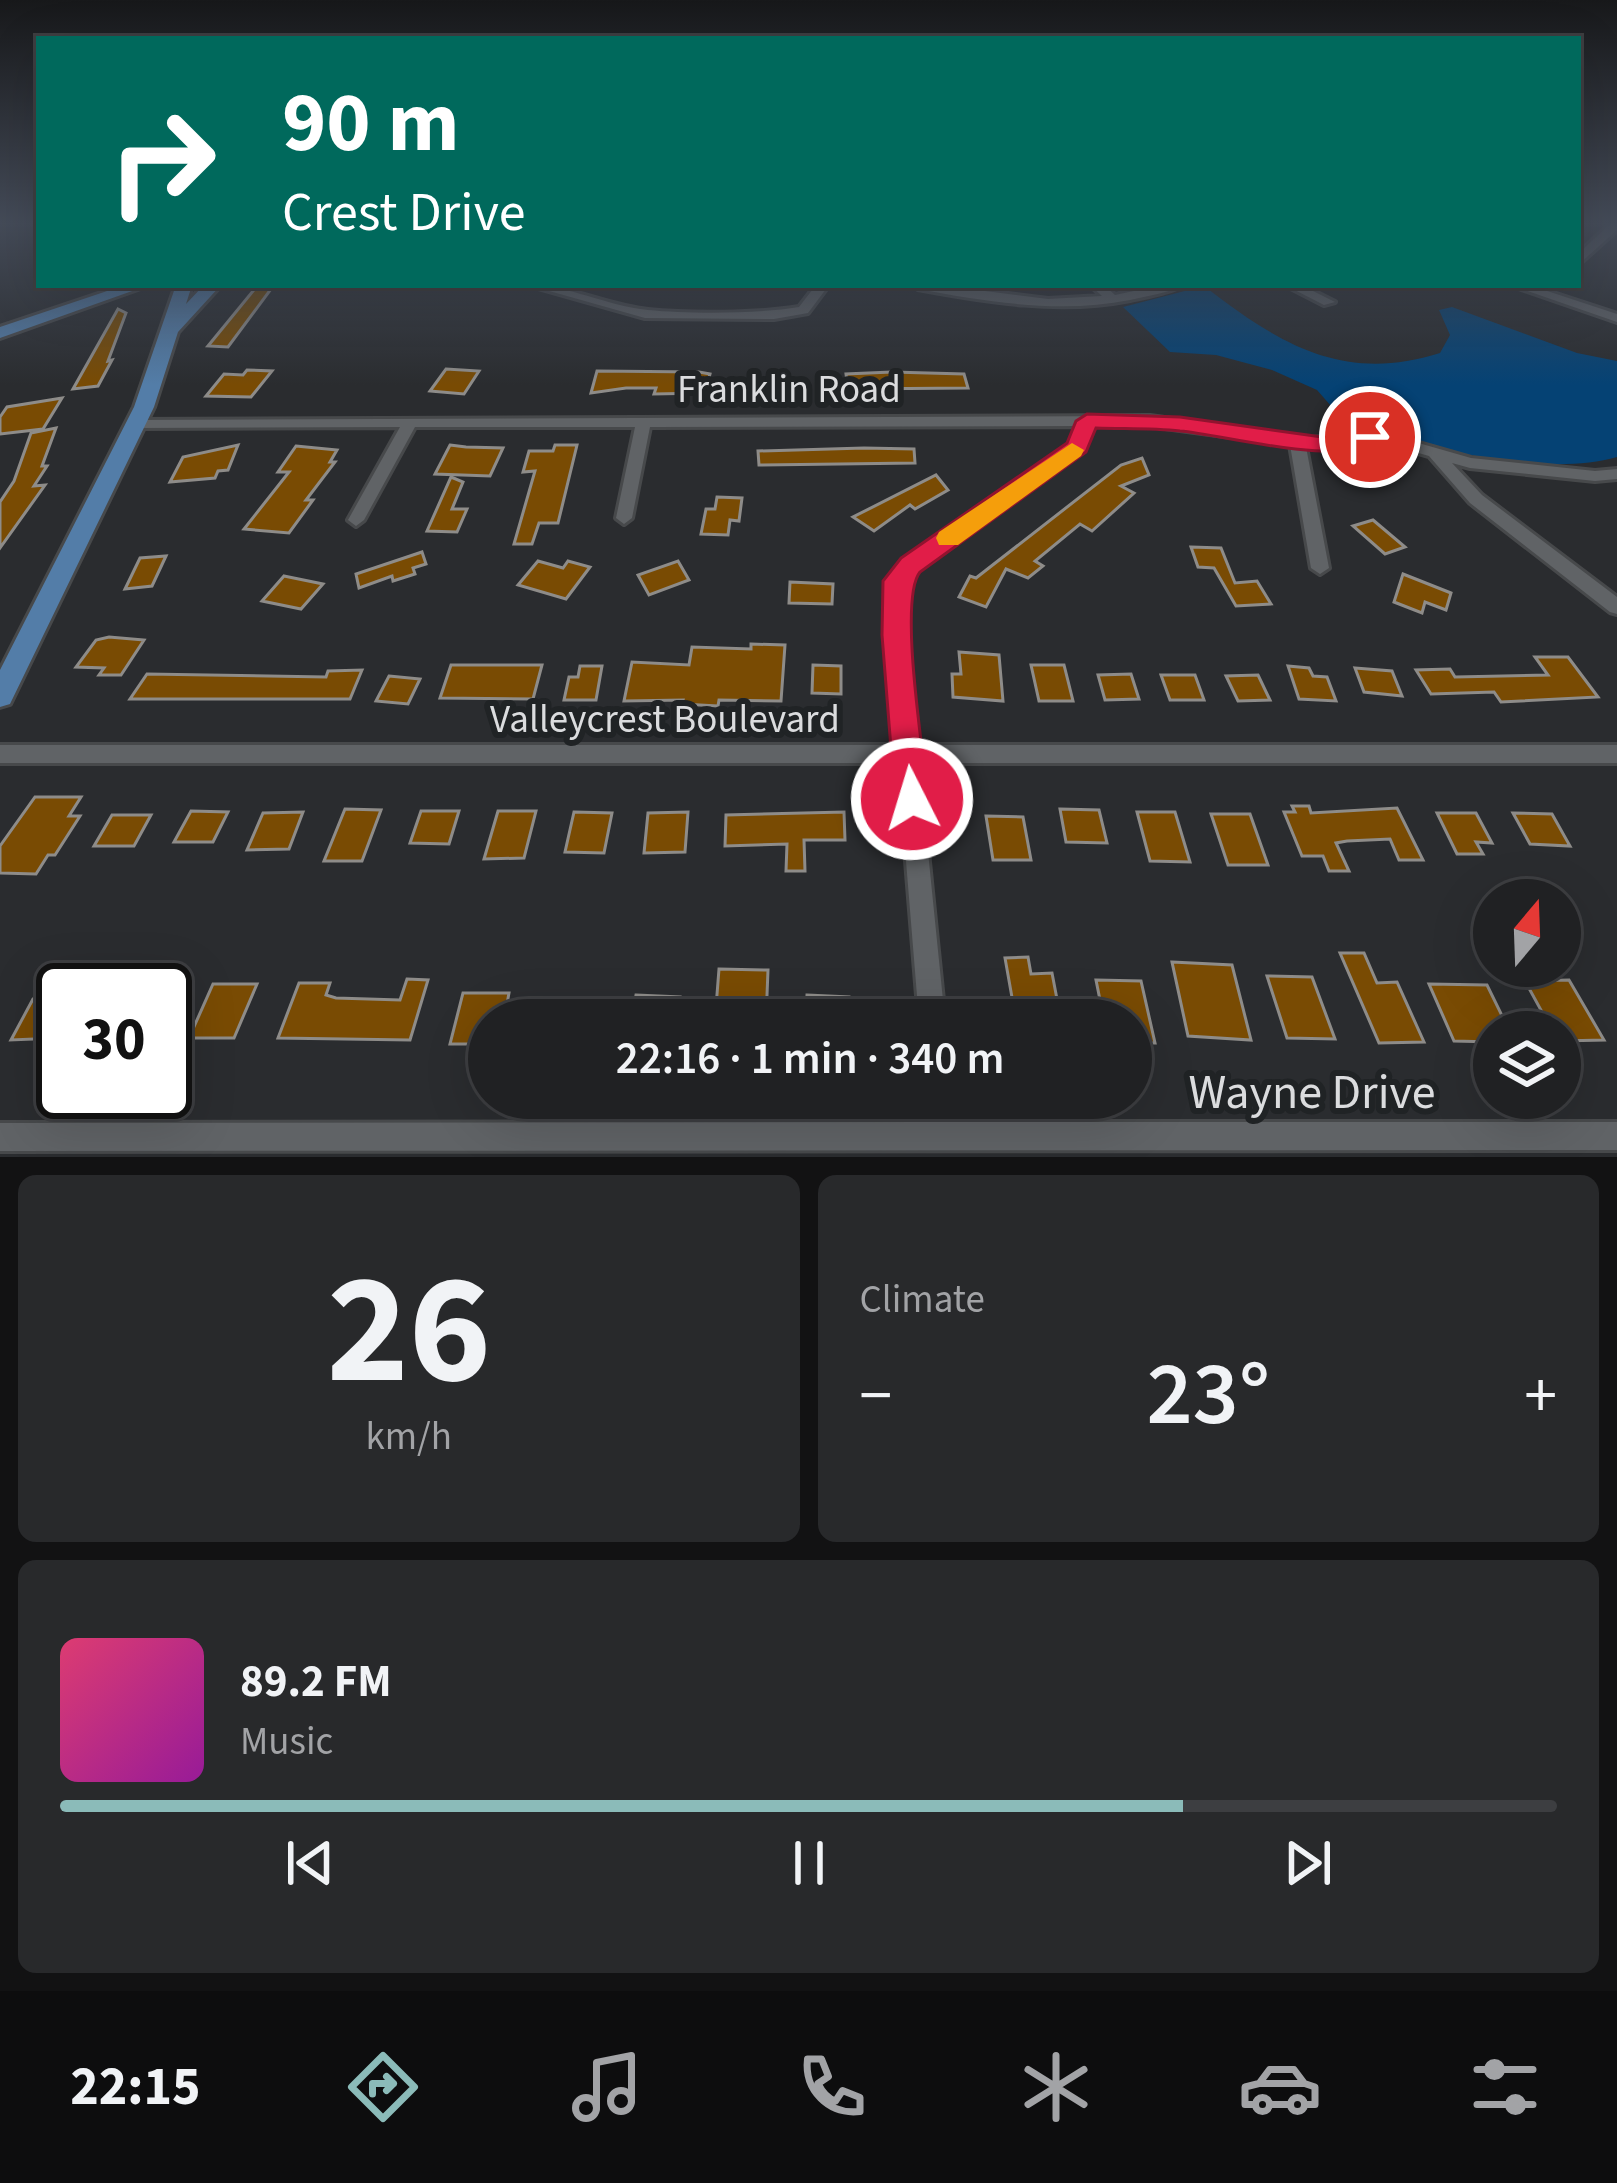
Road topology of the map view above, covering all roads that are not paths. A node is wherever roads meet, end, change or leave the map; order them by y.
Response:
1 (132, 288) edge
2 (183, 288) edge
3 (210, 288) edge
4 (544, 288) edge
5 (820, 288) edge
6 (935, 288) edge
7 (1100, 288) edge
8 (1165, 288) edge
9 (1298, 288) edge
10 (1547, 290) edge
11 (1115, 301) junction
12 (1329, 302) dead end
13 (1617, 318) edge
14 (173, 328) junction
15 (0, 333) edge
16 (1087, 421) junction
17 (410, 422) junction
18 (643, 422) junction
19 (136, 423) junction
20 (1297, 441) junction
21 (1436, 455) junction
22 (1617, 474) edge
23 (624, 518) dead end
24 (356, 520) dead end
25 (1321, 568) dead end
26 (1617, 607) edge
27 (0, 696) edge
28 (0, 754) edge
29 (908, 754) junction
30 (1617, 754) edge
31 (930, 999) edge
32 (941, 1119) edge
33 (942, 1136) junction
34 (1617, 1136) edge
35 (0, 1137) edge
36 (754, 1147) edge

1 - 15 main road
2 - 14 main road
3 - 14 main road
4 - 5 street
6 - 11 street
7 - 11 street
8 - 11 street
9 - 12 street
10 - 13 street
14 - 19 main road
16 - 18 street, Franklin Road
16 - 20 street, Franklin Road
16 - 29 street
17 - 18 street, Franklin Road
17 - 19 street, Franklin Road
17 - 24 street
18 - 23 street
19 - 27 main road
20 - 21 street, Franklin Road
20 - 25 street
21 - 22 street, Franklin Road
21 - 26 street
28 - 29 street, Valleycrest Boulevard
29 - 30 street, Valleycrest Boulevard
29 - 31 street
32 - 33 street
33 - 34 street, Wayne Drive
33 - 36 street, Wayne Drive
35 - 36 street, Wayne Drive

